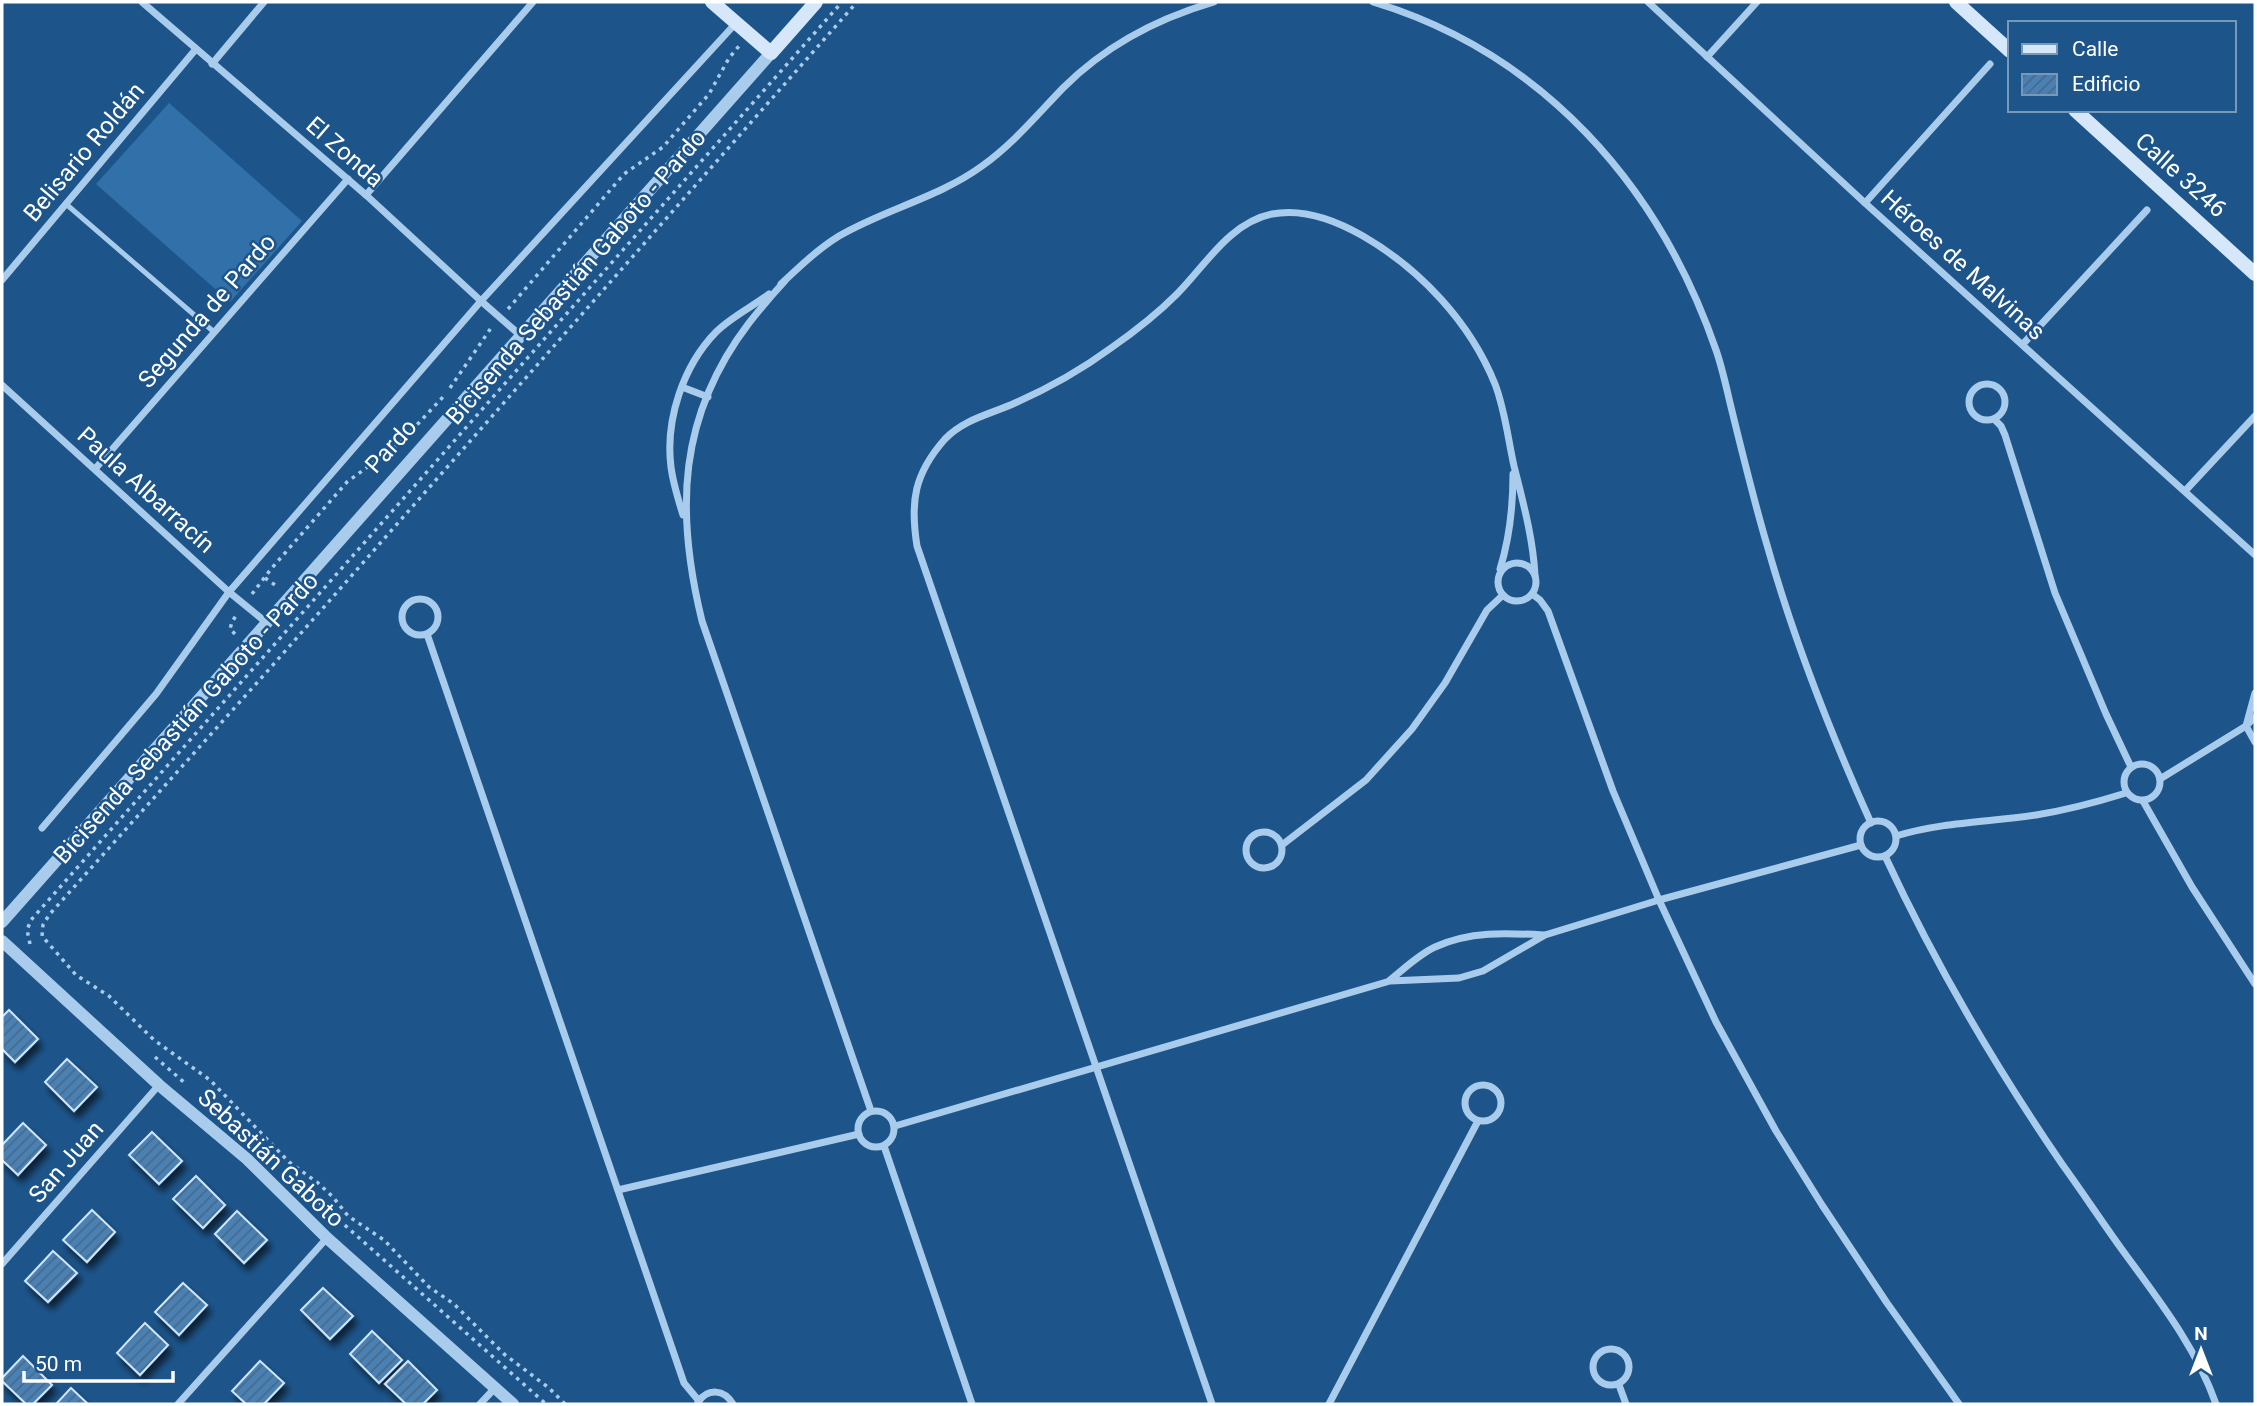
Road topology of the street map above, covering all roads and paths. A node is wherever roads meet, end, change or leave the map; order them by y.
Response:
1 (142, 2) edge
2 (264, 2) edge
3 (533, 2) edge
4 (712, 2) edge
5 (816, 2) edge
6 (842, 2) edge
7 (857, 2) edge
8 (1214, 2) edge
9 (1373, 2) edge
10 (1648, 2) edge
11 (1757, 2) edge
12 (1956, 2) edge
13 (736, 23) junction
14 (750, 34) junction
15 (195, 49) junction
16 (2008, 49) edge
17 (771, 52) junction
18 (1707, 57) junction
19 (212, 64) junction
20 (1990, 64) dead end
21 (2077, 112) edge
22 (348, 179) junction
23 (366, 195) junction
24 (1865, 203) junction
25 (66, 204) junction
26 (2147, 210) dead end
27 (2255, 274) edge
28 (2, 280) edge
29 (784, 282) junction
30 (481, 301) junction
31 (500, 318) junction
32 (214, 332) junction
33 (520, 335) junction
34 (2023, 344) junction
35 (2, 385) edge
36 (682, 387) junction
37 (708, 397) junction
38 (2255, 416) edge
39 (1994, 419) junction
40 (1513, 459) junction
41 (95, 469) junction
42 (2185, 491) junction
43 (685, 524) junction
44 (2255, 555) edge
45 (1499, 572) junction
46 (1535, 575) junction
47 (229, 592) junction
48 (1532, 594) junction
49 (1503, 595) junction
50 (245, 604) junction
51 (267, 622) junction
52 (427, 634) junction
53 (247, 644) junction
54 (263, 658) junction
55 (272, 666) junction
56 (2255, 693) edge
57 (2255, 717) edge
58 (2246, 726) junction
59 (2255, 727) edge
60 (2255, 742) edge
61 (2131, 767) junction
62 (2160, 779) junction
63 (2126, 793) junction
64 (2143, 801) junction
65 (1871, 823) junction
66 (42, 828) dead end
67 (1896, 836) junction
68 (1282, 845) junction
69 (1860, 845) junction
70 (1885, 856) junction
71 (1659, 900) junction
72 (2, 922) edge
73 (1545, 935) junction
74 (2, 941) edge
75 (35, 951) dead end
76 (1390, 981) junction
77 (2255, 984) edge
78 (146, 1049) dead end
79 (1094, 1067) junction
80 (186, 1084) dead end
81 (159, 1085) junction
82 (871, 1111) junction
83 (1478, 1121) junction
84 (895, 1126) junction
85 (859, 1134) junction
86 (884, 1146) junction
87 (289, 1176) dead end
88 (618, 1190) junction
89 (327, 1238) junction
90 (2, 1264) edge
91 (1619, 1385) junction
92 (495, 1388) junction
93 (698, 1403) edge
94 (177, 1404) edge
95 (480, 1404) edge
96 (513, 1404) edge
97 (545, 1404) edge
98 (565, 1404) edge
99 (733, 1404) edge
100 (972, 1404) edge
101 (1212, 1404) edge
102 (1329, 1404) edge
103 (1626, 1404) edge
104 (1959, 1404) edge
105 (2216, 1404) edge

1 - 15 street, El Zonda
2 - 19 street
3 - 23 street
4 - 13 main road
5 - 17 main road, Pardo
6 - 54 path, Bicisenda Sebastián Gaboto - Pardo
7 - 55 path
8 - 29 street
9 - 65 street
10 - 18 street, Héroes de Malvinas
11 - 18 street
12 - 16 main road
13 - 14 main road
13 - 30 street, Pardo
14 - 17 main road
14 - 31 path
15 - 19 street, El Zonda
15 - 25 street, Belisario Roldán
17 - 33 street, Pardo
18 - 24 street, Héroes de Malvinas
19 - 22 street, El Zonda
20 - 24 street
21 - 27 main road, Calle 3246
22 - 23 street, El Zonda
22 - 32 street, Segunda de Pardo
23 - 30 street, El Zonda
24 - 34 street, Héroes de Malvinas
25 - 28 street, Belisario Roldán
25 - 32 lane
26 - 34 street
29 - 36 street
29 - 37 street
30 - 31 street, El Zonda
30 - 47 street, Pardo
31 - 33 street, El Zonda
31 - 50 path
32 - 41 street, Segunda de Pardo
33 - 51 street, Pardo
34 - 42 street, Héroes de Malvinas
35 - 41 street, Paula Albarracín
36 - 37 street
36 - 43 street
37 - 43 street
38 - 42 street
39 - 39 street
39 - 61 street
40 - 45 street
40 - 46 street
40 - 79 street
41 - 47 street, Paula Albarracín
42 - 44 street, Héroes de Malvinas
43 - 82 street
45 - 46 street
45 - 49 street
46 - 48 street
47 - 50 street, Paula Albarracín
47 - 66 street, Pardo
48 - 49 street
48 - 71 street
49 - 68 street
50 - 51 street, Paula Albarracín
50 - 53 path
51 - 53 street, Pardo
52 - 52 street
52 - 88 street
53 - 54 path
53 - 72 street, Pardo
54 - 55 path
54 - 75 path, Bicisenda Sebastián Gaboto - Pardo
55 - 98 path
56 - 58 street
57 - 58 street
58 - 59 street
58 - 60 street
58 - 62 street
61 - 62 street
61 - 63 street
62 - 64 street
63 - 64 street
63 - 67 street
64 - 77 street
65 - 67 street
65 - 69 street
67 - 70 street
68 - 68 street
69 - 70 street
69 - 71 street
70 - 105 street
71 - 73 street
71 - 104 street
73 - 76 street
73 - 76 street
74 - 81 street, Sebastián Gaboto
76 - 79 street
78 - 80 path
79 - 84 street
79 - 101 street
81 - 89 street, Sebastián Gaboto
81 - 90 street, San Juan
82 - 84 street
82 - 85 street
83 - 83 street
83 - 102 street
84 - 86 street
85 - 86 street
85 - 88 street
86 - 100 street
87 - 97 path
88 - 93 street
89 - 92 street, Sebastián Gaboto
89 - 94 street
91 - 91 street
91 - 103 street
92 - 95 street
92 - 96 street, Sebastián Gaboto
93 - 99 street

